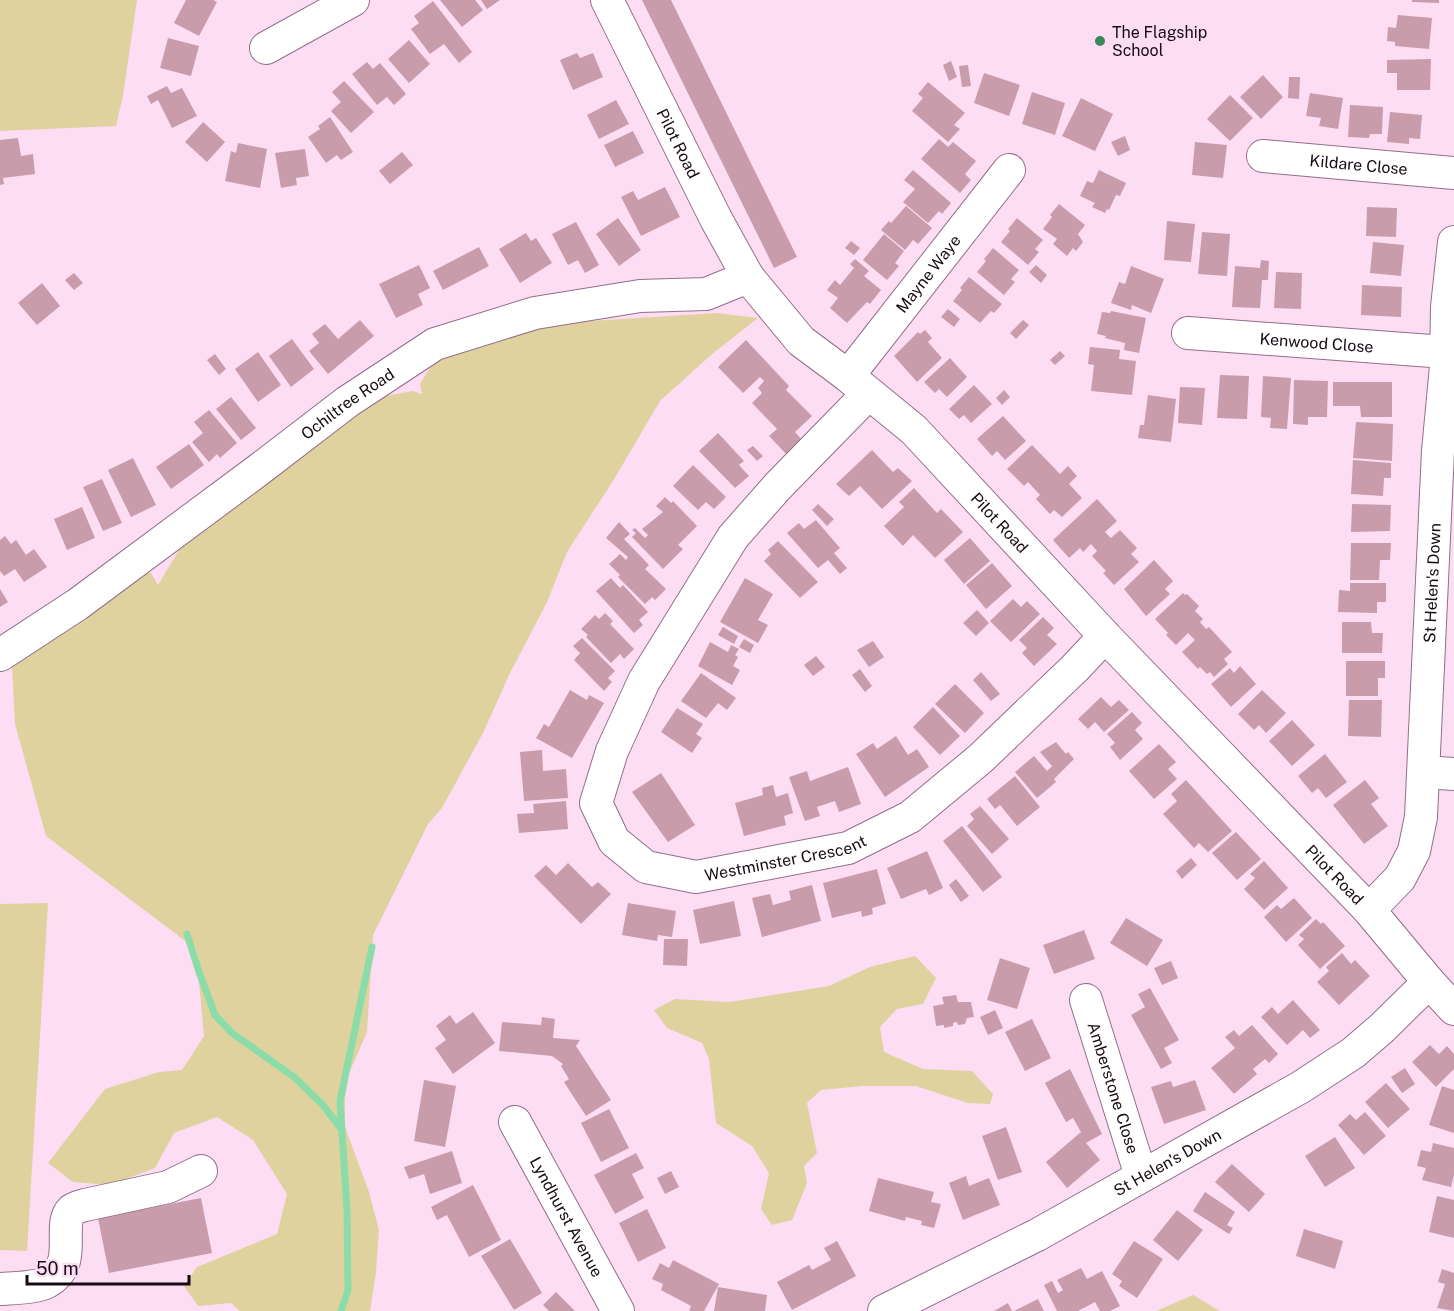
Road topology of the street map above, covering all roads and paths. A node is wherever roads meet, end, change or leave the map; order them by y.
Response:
1 (353, 0) edge
2 (607, 0) edge
3 (266, 48) dead end
4 (1263, 156) dead end
5 (1009, 170) dead end
6 (1454, 173) edge
7 (1454, 242) edge
8 (748, 277) junction
9 (1188, 333) dead end
10 (1445, 352) junction
11 (858, 385) junction
12 (1105, 636) junction
13 (0, 655) edge
14 (1439, 773) edge
15 (1369, 910) junction
16 (1429, 982) junction
17 (1086, 1000) dead end
18 (1454, 1009) edge
19 (515, 1122) dead end
20 (201, 1172) dead end
21 (1141, 1176) junction
22 (0, 1289) edge
23 (618, 1311) edge
24 (884, 1311) edge

1 - 3 street
2 - 8 street, Pilot Road
4 - 6 street, Kildare Close
5 - 11 street, Mayne Waye
7 - 10 street, St Helen's Down
8 - 11 street, Pilot Road
8 - 13 street, Ochiltree Road
9 - 10 street, Kenwood Close
10 - 14 street, St Helen's Down
11 - 12 street, Pilot Road
11 - 12 street, Westminster Crescent
12 - 15 street, Pilot Road
14 - 15 street, St Helen's Down
15 - 16 street, Pilot Road
16 - 18 street, Pilot Road
16 - 21 street, St Helen's Down
17 - 21 street, Amberstone Close
19 - 23 street, Lyndhurst Avenue
20 - 22 street
21 - 24 street, St Helen's Down

